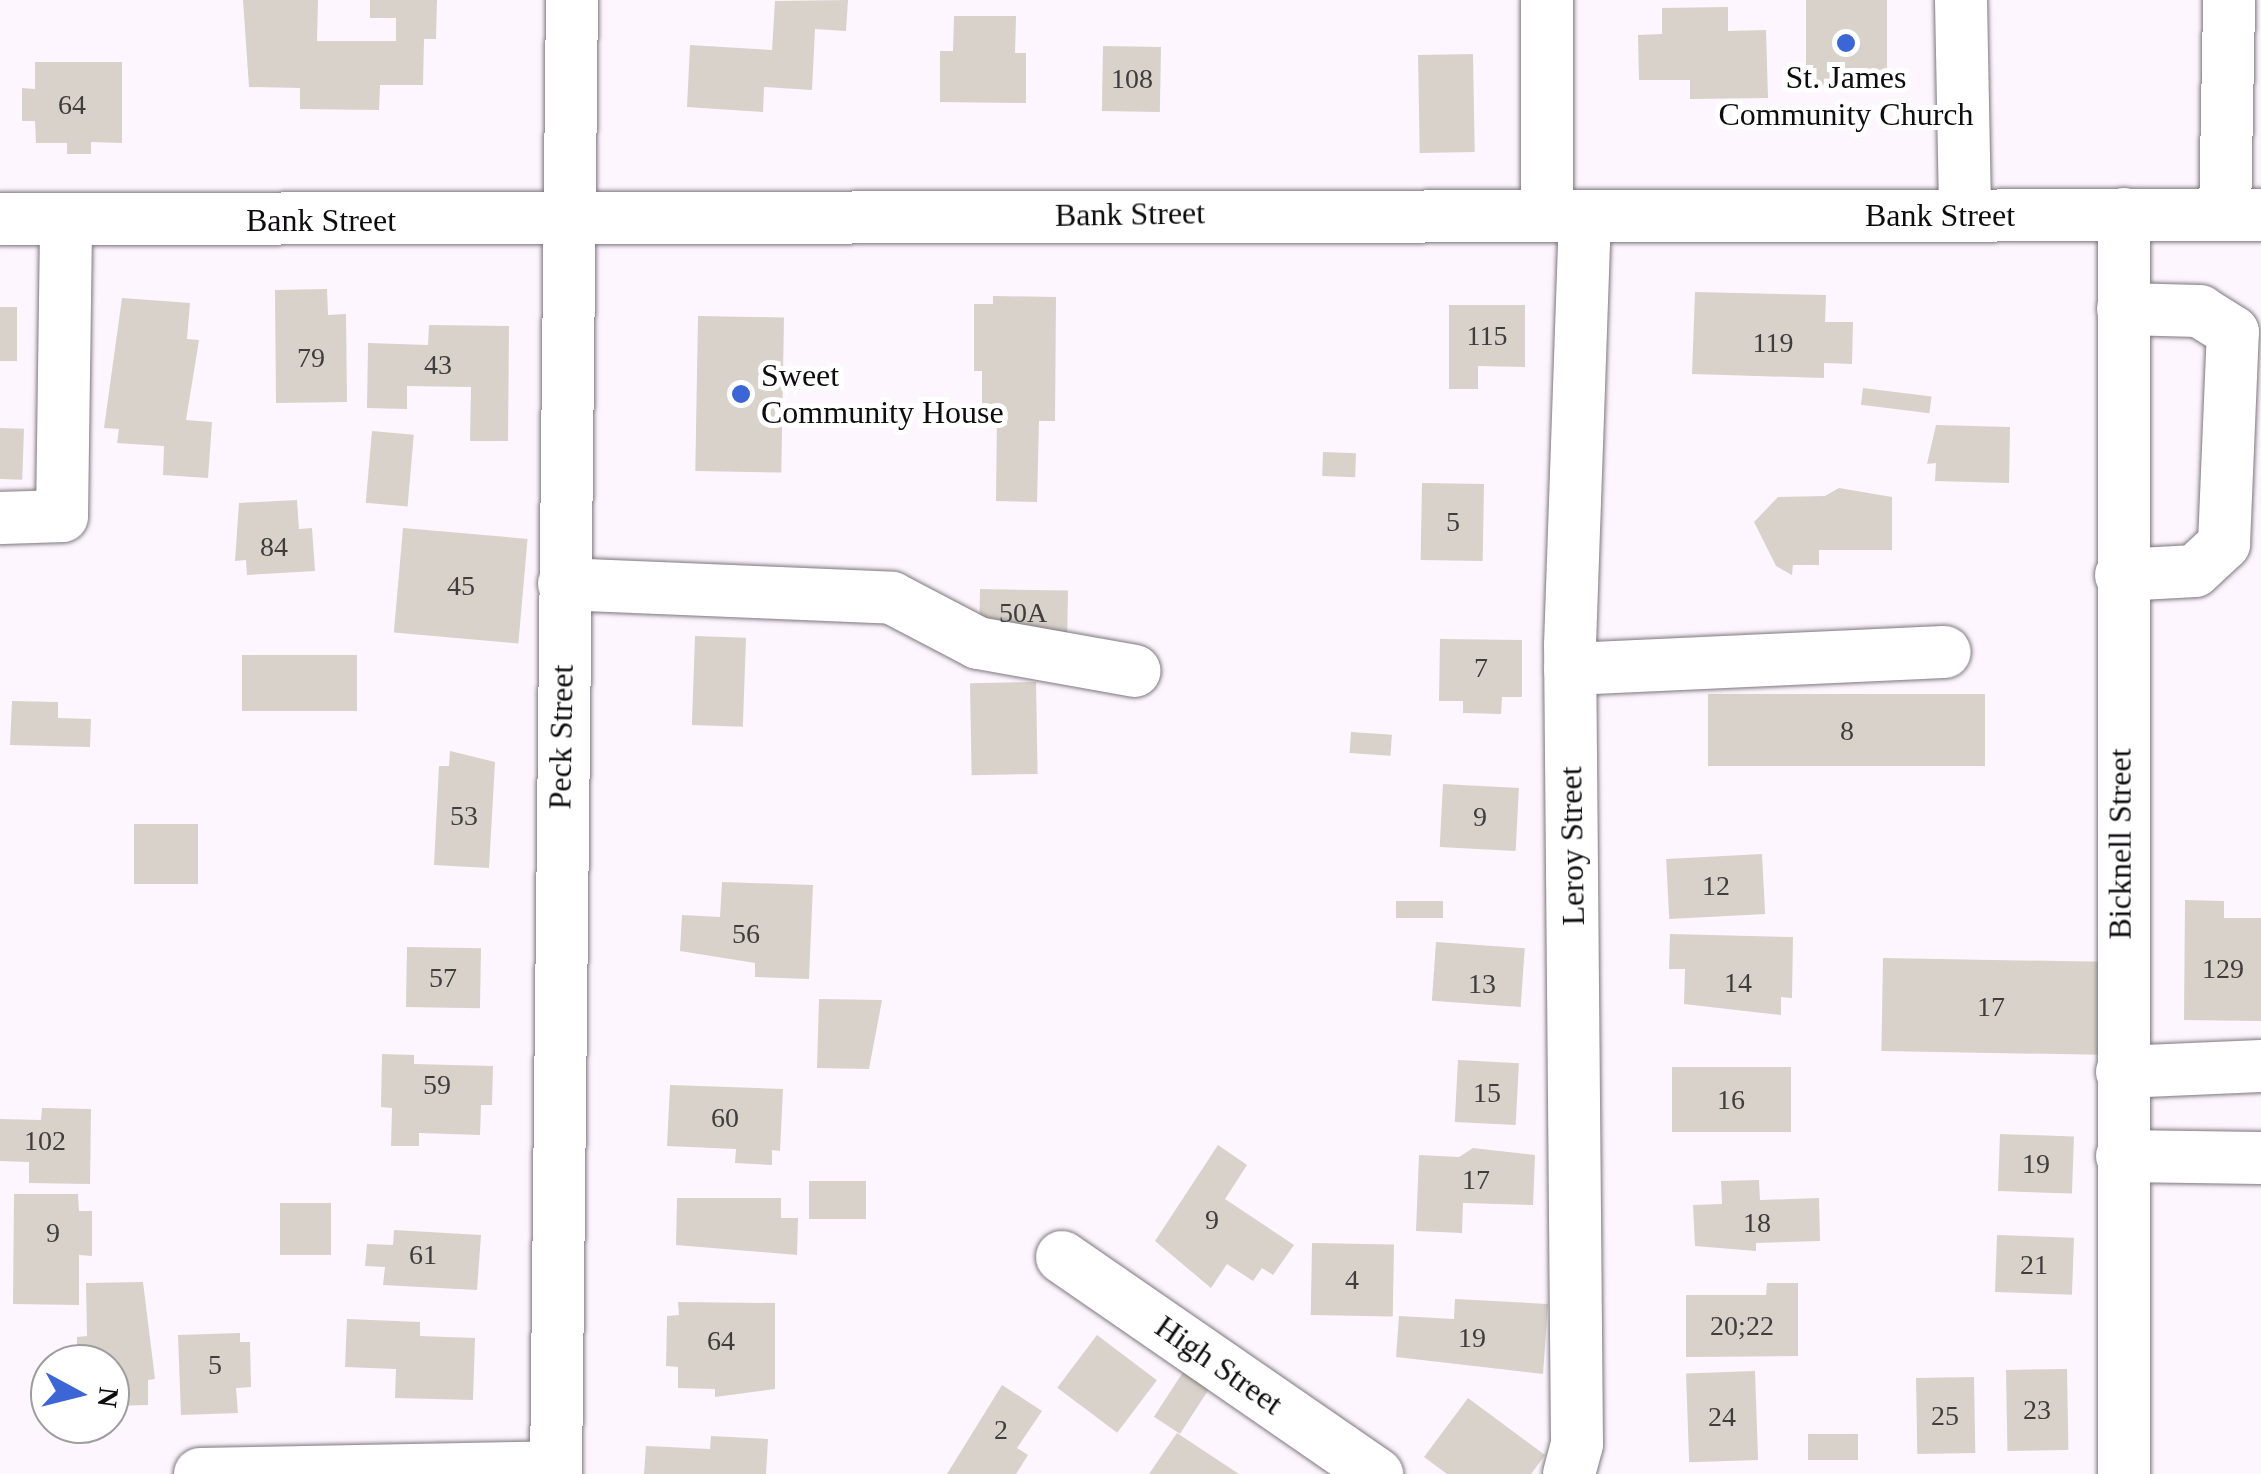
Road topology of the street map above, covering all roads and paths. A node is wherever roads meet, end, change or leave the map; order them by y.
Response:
1 (572, 0) edge
2 (1547, 0) edge
3 (1961, 0) edge
4 (2229, 0) edge
5 (2124, 214) junction
6 (1965, 215) junction
7 (2243, 215) edge
8 (1566, 216) junction
9 (0, 219) edge
10 (66, 220) junction
11 (572, 222) junction
12 (2123, 310) junction
13 (0, 518) edge
14 (2121, 575) junction
15 (564, 584) junction
16 (1946, 652) dead end
17 (1570, 669) junction
18 (1135, 671) dead end
19 (2261, 1066) edge
20 (2122, 1072) junction
21 (2122, 1156) junction
22 (2261, 1158) edge
23 (1062, 1257) dead end
24 (556, 1470) edge
25 (200, 1474) edge
26 (1377, 1474) edge
27 (1569, 1474) edge
28 (2124, 1474) edge

1 - 11 street, Peck Street
2 - 8 street, Leroy Street
3 - 6 street
4 - 7 street
5 - 6 street, Bank Street
5 - 7 street, Bank Street
5 - 12 street, Bicknell Street
6 - 8 street, Bank Street
8 - 11 street, Bank Street
8 - 17 street, Leroy Street
9 - 10 street, Bank Street
10 - 11 street, Bank Street
10 - 13 street
11 - 15 street, Peck Street
12 - 14 street, Bicknell Street
12 - 14 street
14 - 20 street, Bicknell Street
15 - 18 street
15 - 24 street, Peck Street
16 - 17 street
17 - 27 street, Leroy Street
19 - 20 street
20 - 21 street, Bicknell Street
21 - 22 street
21 - 28 street, Bicknell Street
23 - 26 street, High Street
24 - 25 street

